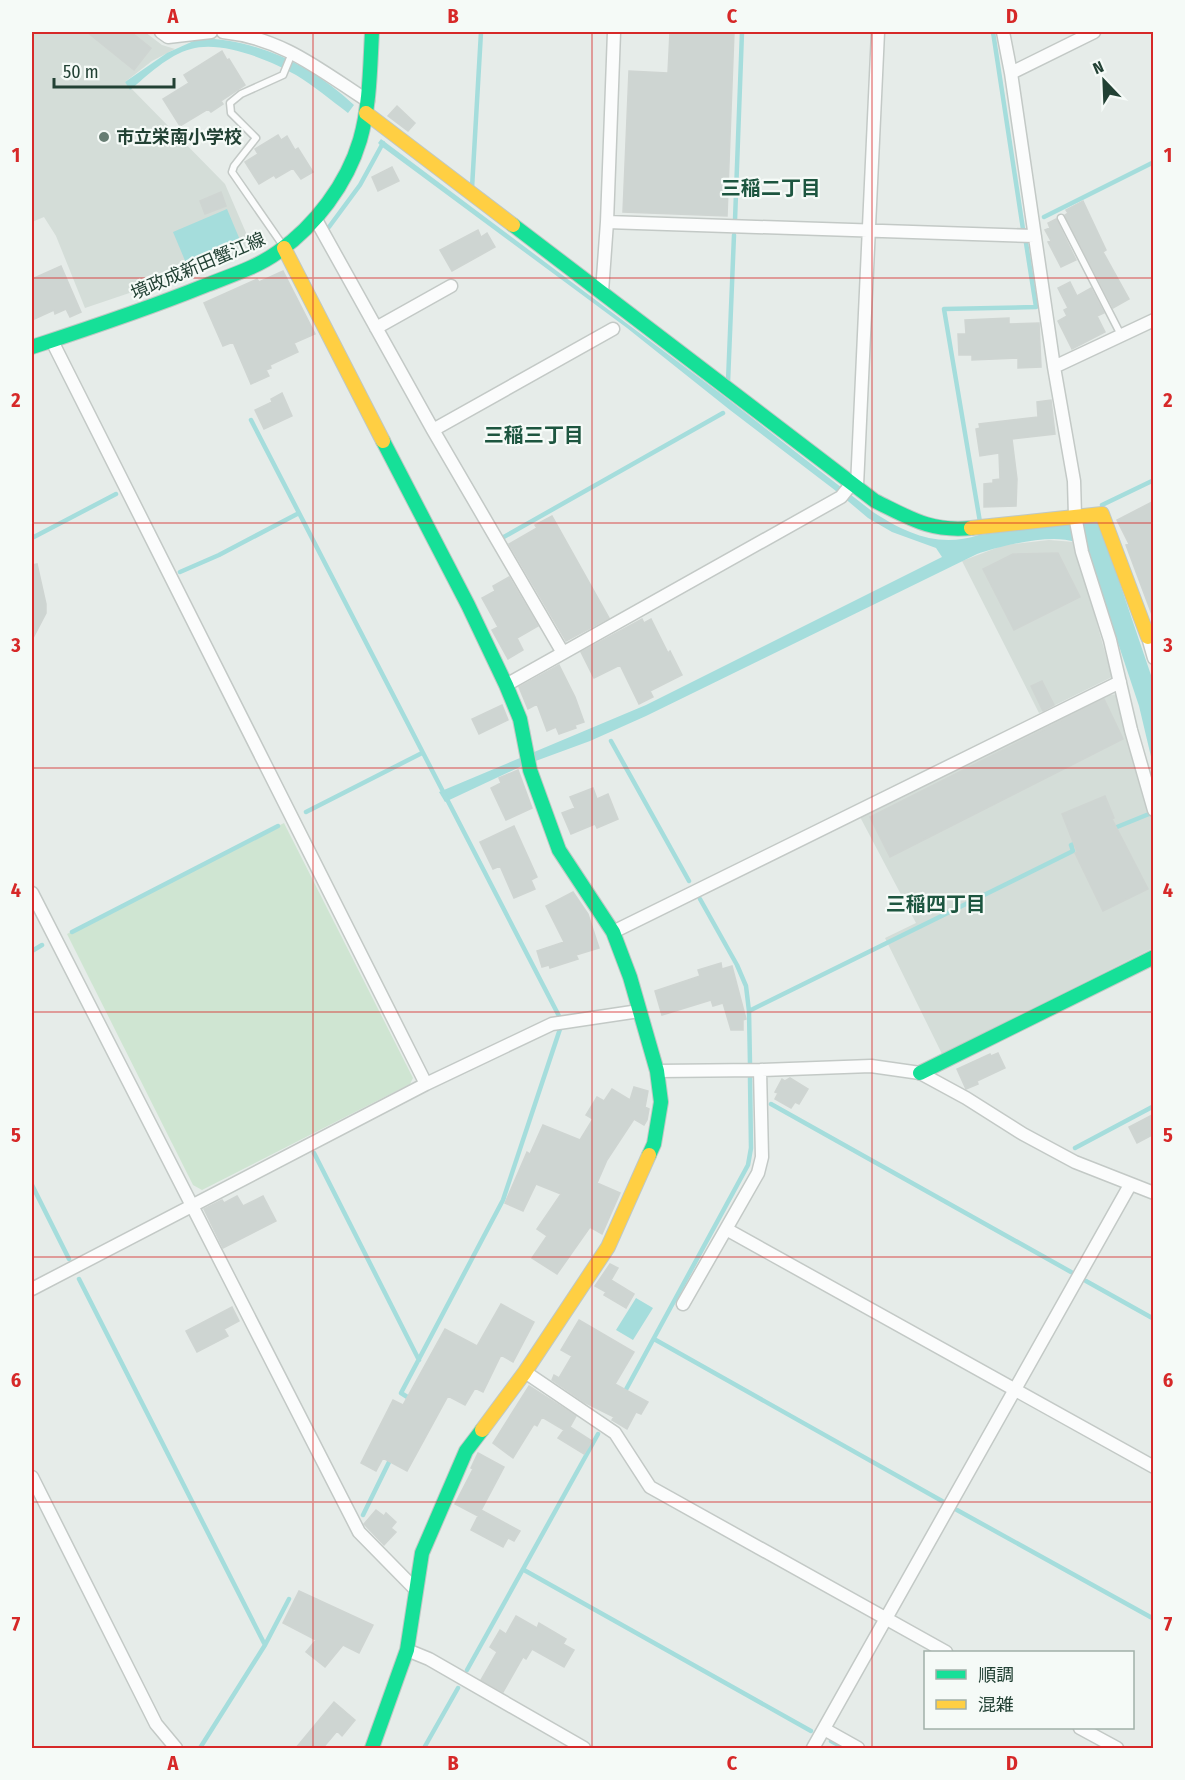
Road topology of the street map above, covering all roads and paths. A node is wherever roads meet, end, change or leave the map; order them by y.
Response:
1 (161, 32) edge
2 (211, 32) edge
3 (223, 32) edge
4 (372, 32) edge
5 (614, 32) edge
6 (878, 32) edge
7 (1003, 32) edge
8 (1094, 32) edge
9 (247, 33) edge
10 (291, 55) junction
11 (1011, 73) junction
12 (367, 107) junction
13 (315, 218) junction
14 (1061, 218) dead end
15 (607, 222) junction
16 (868, 232) junction
17 (1035, 236) junction
18 (284, 248) junction
19 (451, 286) dead end
20 (602, 292) junction
21 (1154, 320) edge
22 (376, 328) junction
23 (613, 329) dead end
24 (1121, 336) junction
25 (52, 341) junction
26 (32, 348) edge
27 (1053, 367) junction
28 (433, 430) junction
29 (855, 484) junction
30 (1075, 516) junction
31 (1151, 636) edge
32 (562, 653) junction
33 (1154, 658) edge
34 (1120, 682) junction
35 (506, 685) junction
36 (1154, 810) edge
37 (32, 893) edge
38 (614, 932) junction
39 (1154, 957) edge
40 (639, 1011) junction
41 (760, 1070) junction
42 (657, 1071) junction
43 (920, 1073) junction
44 (426, 1084) junction
45 (1130, 1185) junction
46 (1154, 1193) edge
47 (192, 1206) junction
48 (726, 1229) junction
49 (32, 1289) edge
50 (683, 1304) dead end
51 (525, 1372) junction
52 (1013, 1389) junction
53 (1154, 1467) edge
54 (32, 1477) edge
55 (416, 1590) junction
56 (886, 1619) junction
57 (407, 1650) junction
58 (942, 1651) edge
59 (824, 1729) junction
60 (1082, 1729) edge
61 (176, 1749) edge
62 (372, 1749) edge
63 (584, 1749) edge
64 (813, 1749) edge
65 (858, 1749) edge
66 (1117, 1749) edge

1 - 2 street
3 - 9 street
4 - 12 street, 境政成新田蟹江線
5 - 15 street
6 - 16 street
7 - 11 street
8 - 11 street
9 - 10 street
10 - 12 street
10 - 18 lane
11 - 17 street
12 - 13 street, 境政成新田蟹江線
12 - 20 street
13 - 18 street, 境政成新田蟹江線
13 - 22 street
14 - 24 lane
15 - 16 street
15 - 20 street
16 - 17 street
16 - 29 street
17 - 27 street
18 - 25 street, 境政成新田蟹江線
18 - 35 street
19 - 22 street
20 - 29 street
21 - 24 street
22 - 28 street
23 - 28 street
24 - 27 street
25 - 26 street, 境政成新田蟹江線
25 - 44 street
27 - 30 street
28 - 32 street
29 - 30 street
29 - 32 street
30 - 31 street
30 - 34 street
31 - 33 street
32 - 35 street
34 - 36 street
34 - 38 street
35 - 38 street
37 - 47 street
38 - 40 street
39 - 43 street
40 - 42 street
40 - 44 street
41 - 42 street
41 - 43 street
41 - 48 street
42 - 51 street
43 - 45 street
44 - 47 street
45 - 46 street
45 - 52 street
47 - 49 street
47 - 55 street
48 - 50 street
48 - 52 street
51 - 55 street
51 - 56 street
52 - 53 street
52 - 56 street
54 - 61 street
55 - 57 street
56 - 58 street
56 - 59 street
57 - 62 street
57 - 63 street
59 - 64 street
59 - 65 street
60 - 66 street

